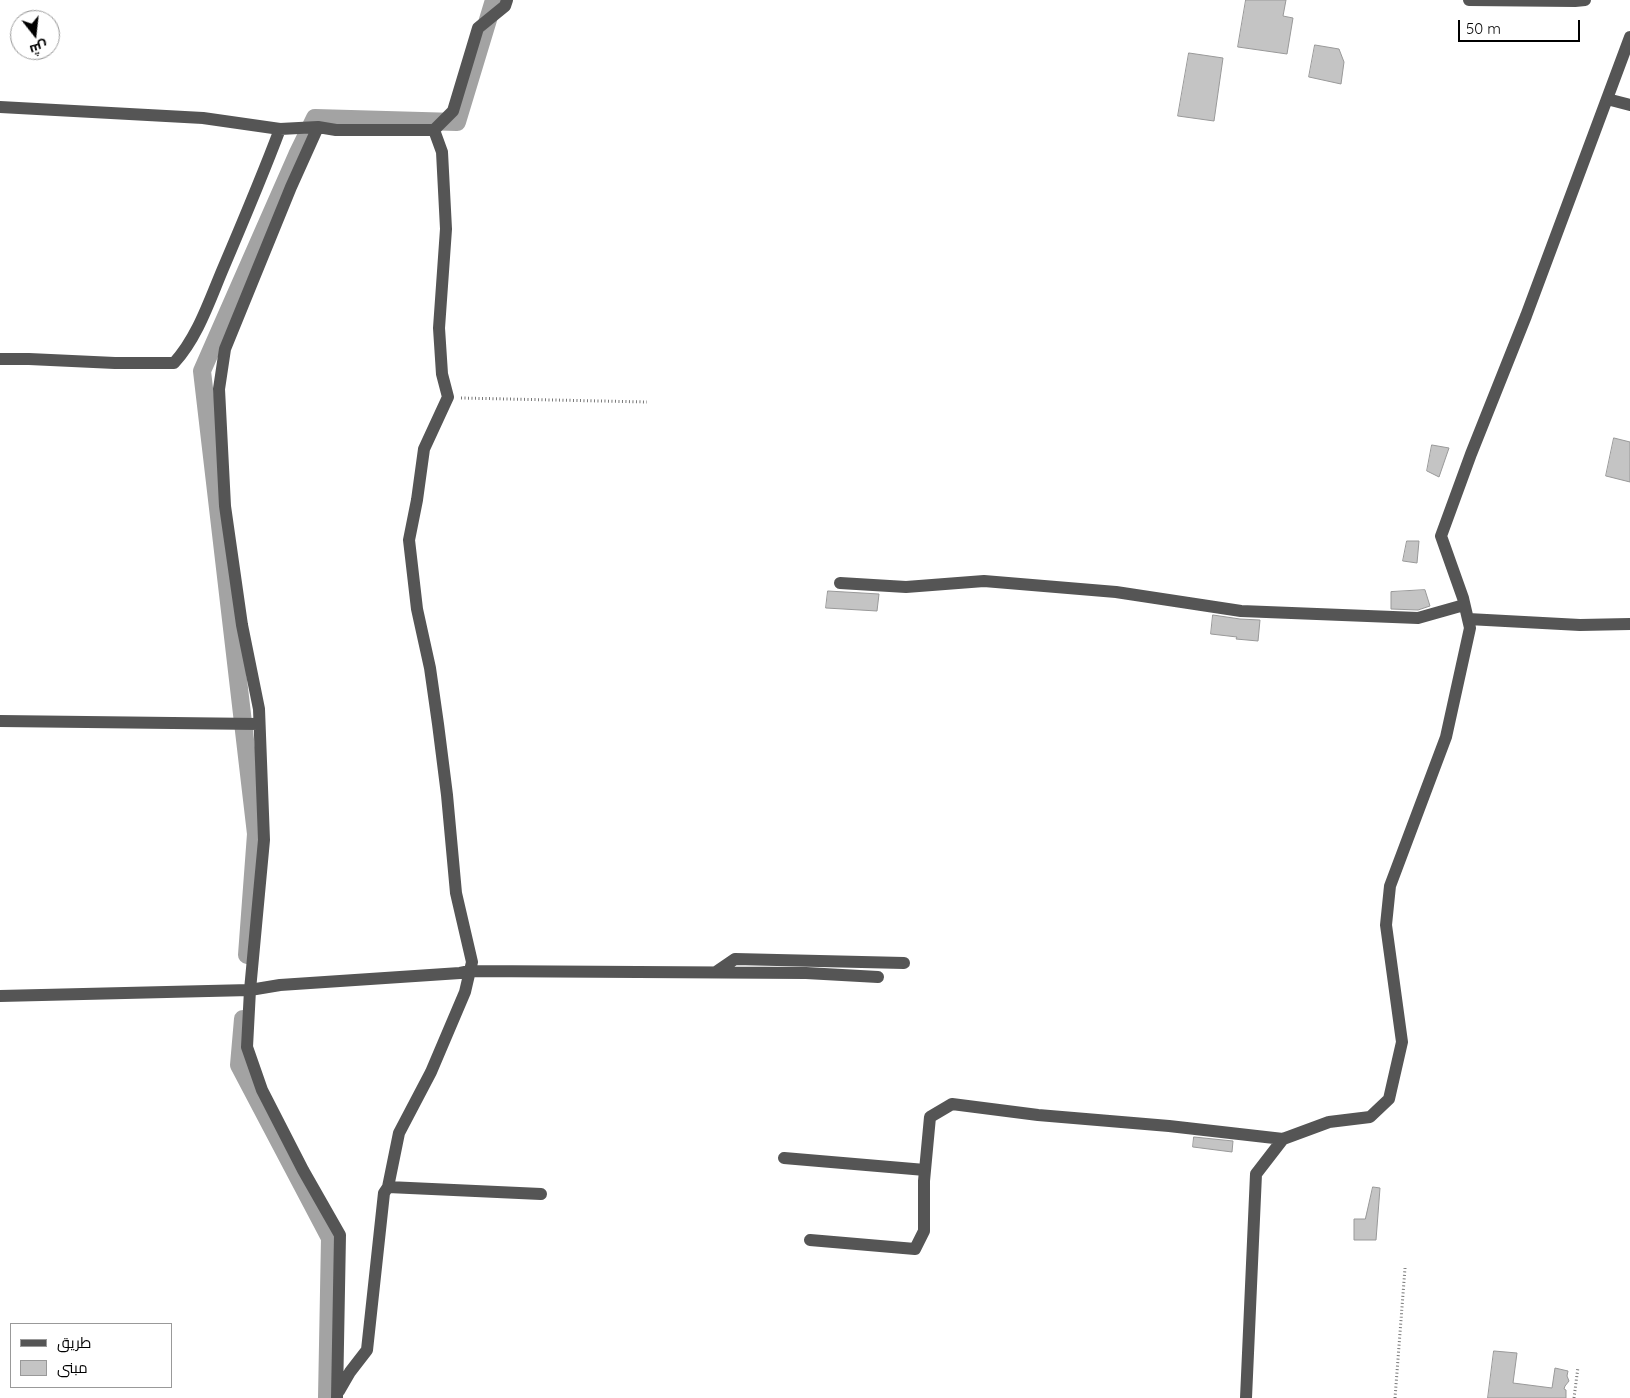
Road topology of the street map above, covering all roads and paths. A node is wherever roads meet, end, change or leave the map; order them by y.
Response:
1 (1469, 0) edge
2 (1585, 0) edge
3 (506, 2) edge
4 (1630, 37) edge
5 (1607, 99) junction
6 (1630, 105) edge
7 (0, 107) edge
8 (318, 127) junction
9 (280, 129) junction
10 (434, 130) junction
11 (0, 359) edge
12 (448, 397) junction
13 (647, 402) dead end
14 (840, 583) dead end
15 (1464, 605) junction
16 (1468, 619) junction
17 (1630, 624) edge
18 (0, 721) edge
19 (259, 724) junction
20 (904, 963) dead end
21 (470, 970) junction
22 (716, 972) junction
23 (878, 977) dead end
24 (250, 990) junction
25 (0, 996) edge
26 (1283, 1139) junction
27 (784, 1158) dead end
28 (925, 1170) junction
29 (388, 1187) junction
30 (540, 1194) dead end
31 (810, 1240) dead end
32 (1405, 1268) dead end
33 (1578, 1367) dead end
34 (337, 1396) edge
35 (1246, 1398) edge
36 (1395, 1398) edge
37 (1574, 1398) edge

1 - 2 street
3 - 10 street
4 - 5 street
5 - 6 street
5 - 15 street
7 - 9 street
8 - 9 street
8 - 10 street
8 - 19 street
9 - 11 street
10 - 12 street
12 - 13 path
12 - 21 street
14 - 15 street
15 - 16 street
16 - 17 street
16 - 26 street
18 - 19 street
19 - 24 street
20 - 22 street
21 - 22 street
21 - 24 street
21 - 29 street
22 - 23 street
24 - 25 street
24 - 34 street
26 - 28 street
26 - 35 street
27 - 28 street
28 - 31 street
29 - 30 street
29 - 34 street
32 - 36 path
33 - 37 path

